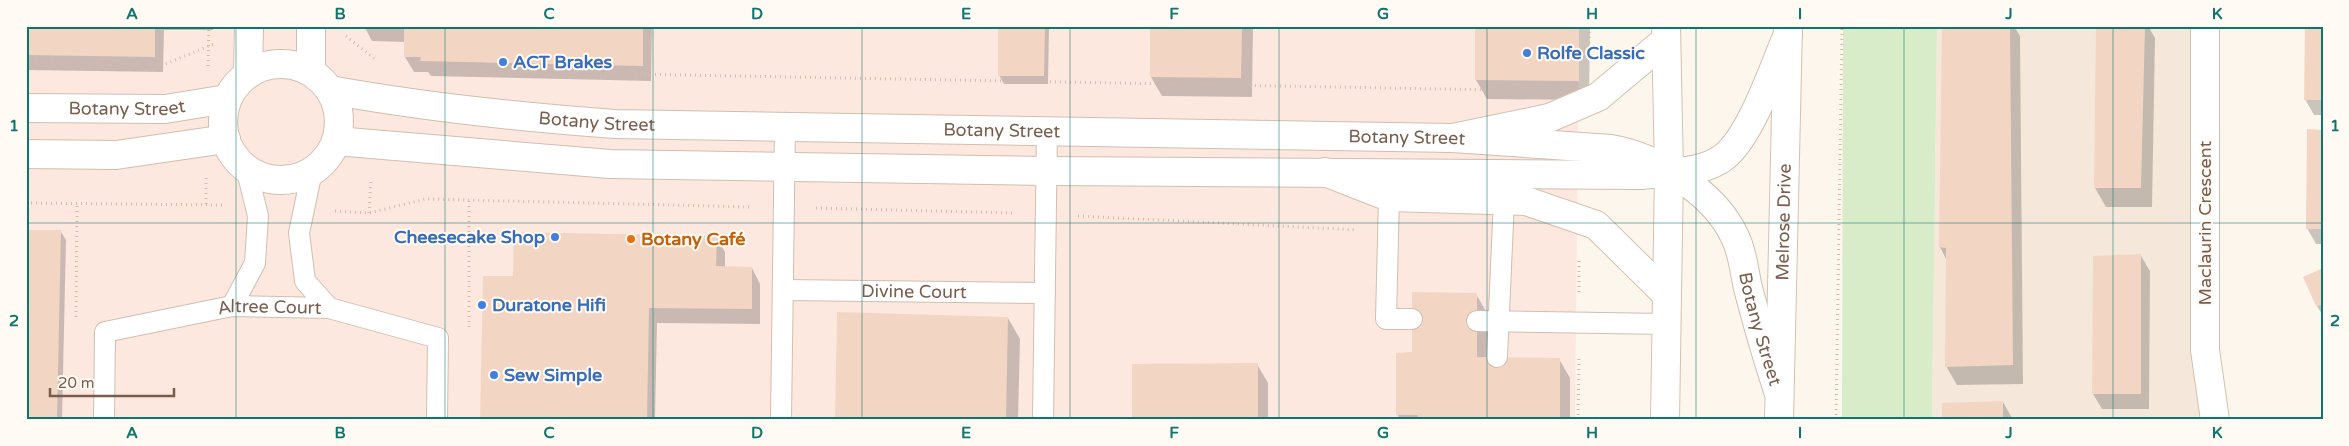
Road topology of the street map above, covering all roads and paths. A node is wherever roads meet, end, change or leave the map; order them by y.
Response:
1 (311, 26) edge
2 (1842, 26) edge
3 (2204, 26) edge
4 (1788, 30) edge
5 (249, 33) edge
6 (1666, 33) edge
7 (26, 62) edge
8 (311, 71) junction
9 (456, 71) dead end
10 (248, 74) junction
11 (330, 90) junction
12 (1505, 91) dead end
13 (227, 99) junction
14 (26, 108) edge
15 (785, 126) junction
16 (1047, 130) junction
17 (1454, 138) junction
18 (226, 139) junction
19 (336, 141) junction
20 (26, 154) edge
21 (246, 168) junction
22 (785, 168) junction
23 (312, 171) junction
24 (1046, 171) junction
25 (1325, 172) junction
26 (1669, 172) junction
27 (1389, 197) junction
28 (469, 200) dead end
29 (1504, 200) junction
30 (77, 204) dead end
31 (783, 290) junction
32 (1045, 293) junction
33 (1666, 294) junction
34 (232, 306) junction
35 (329, 308) junction
36 (1412, 319) dead end
37 (1477, 321) dead end
38 (1498, 321) junction
39 (76, 322) dead end
40 (1666, 324) junction
41 (469, 330) dead end
42 (1497, 358) dead end
43 (1779, 408) edge
44 (104, 420) edge
45 (437, 420) edge
46 (781, 420) edge
47 (1043, 420) edge
48 (1665, 420) edge
49 (1836, 420) edge
50 (2215, 420) edge

1 - 8 street
2 - 49 path
3 - 50 street, Maclaurin Crescent
4 - 26 street, Botany Street
4 - 43 street, Melrose Drive
5 - 7 path
5 - 10 street
6 - 17 street
6 - 26 street
8 - 10 street
8 - 11 street
9 - 12 path
10 - 13 street
11 - 15 street, Botany Street
11 - 19 street
13 - 14 street, Botany Street
13 - 18 street
15 - 16 street, Botany Street
15 - 22 lane
16 - 17 street, Botany Street
16 - 24 lane
17 - 26 street, Botany Street
18 - 20 street
18 - 21 street
19 - 22 street, Botany Street
19 - 23 street
21 - 23 street
21 - 34 lane
22 - 24 street, Botany Street
22 - 31 lane
23 - 35 lane
24 - 25 street, Botany Street
24 - 32 lane
25 - 26 street, Botany Street
25 - 27 street
26 - 33 street
26 - 43 street, Botany Street
27 - 29 street
27 - 36 lane
28 - 41 path
29 - 33 street
29 - 38 lane
30 - 39 path
31 - 32 lane, Divine Court
31 - 46 lane
32 - 47 lane
33 - 40 street
34 - 35 lane, Altree Court
34 - 44 lane, Altree Court
35 - 45 lane, Altree Court
37 - 38 lane
38 - 40 lane
38 - 42 lane
40 - 48 street

